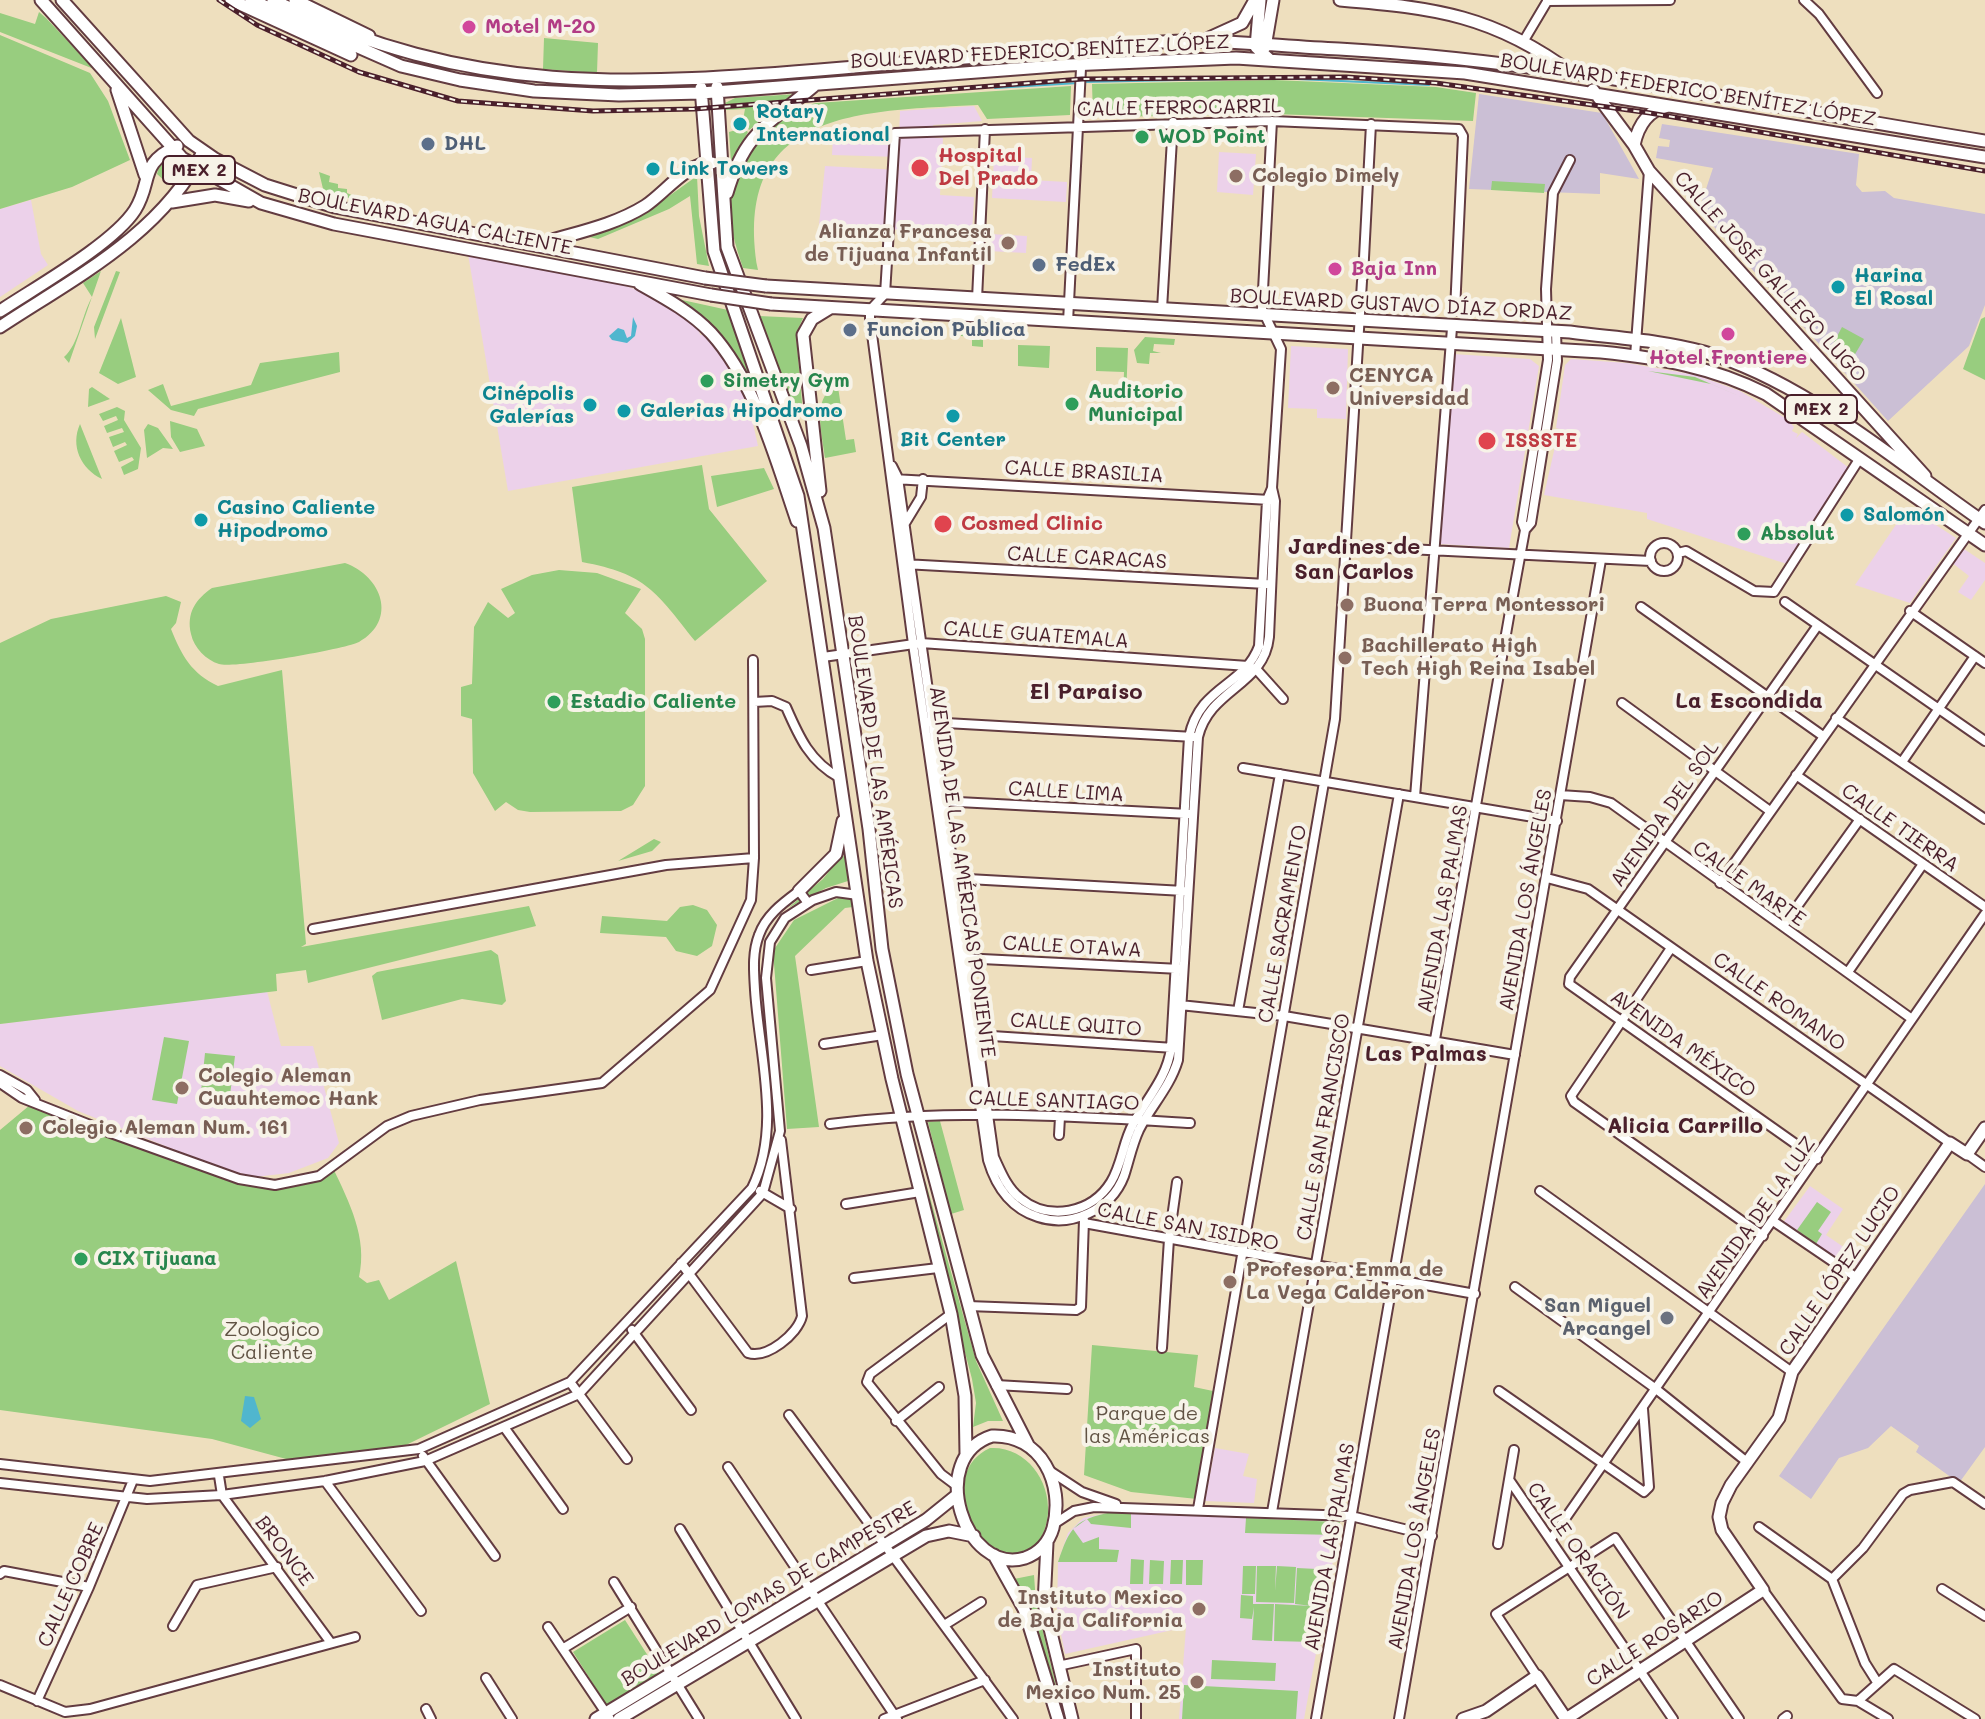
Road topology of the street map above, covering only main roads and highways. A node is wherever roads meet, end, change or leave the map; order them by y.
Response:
1 (41, 0) edge
2 (62, 0) edge
3 (231, 0) edge
4 (251, 0) edge
5 (273, 0) edge
6 (295, 0) edge
7 (1257, 0) edge
8 (1273, 0) edge
9 (1340, 0) edge
10 (1192, 41) junction
11 (1261, 47) junction
12 (413, 55) junction
13 (1236, 58) junction
14 (1271, 60) junction
15 (401, 66) junction
16 (716, 78) junction
17 (1579, 79) junction
18 (700, 80) junction
19 (815, 85) junction
20 (116, 86) junction
21 (718, 92) junction
22 (1595, 92) junction
23 (701, 93) junction
24 (1676, 105) junction
25 (189, 141) junction
26 (1985, 141) edge
27 (1634, 145) junction
28 (171, 148) junction
29 (203, 152) junction
30 (1985, 157) edge
31 (707, 163) junction
32 (195, 167) junction
33 (723, 173) junction
34 (145, 175) junction
35 (171, 202) junction
36 (261, 203) junction
37 (724, 205) junction
38 (534, 246) junction
39 (629, 278) junction
40 (766, 286) joint
41 (771, 304) joint
42 (830, 308) junction
43 (0, 311) edge
44 (0, 327) edge
45 (811, 418) junction
46 (793, 427) junction
47 (777, 429) junction
48 (764, 431) junction
49 (1939, 492) junction
50 (1983, 518) edge
51 (824, 528) junction
52 (1985, 545) edge
53 (810, 560) junction
54 (845, 809) junction
55 (799, 891) road end
56 (1985, 1128) edge
57 (1950, 1143) joint
58 (1028, 1445) junction
59 (966, 1454) junction
60 (957, 1490) junction
61 (974, 1536) junction
62 (1048, 1540) junction
63 (993, 1555) junction
64 (1763, 1590) joint
65 (814, 1595) junction
66 (676, 1678) junction
67 (604, 1717) edge
68 (619, 1719) edge
69 (1058, 1719) edge
70 (1072, 1719) edge
71 (1463, 1719) edge
72 (1566, 1719) edge

1 - 20 main road, BOULEVARD AGUA CALIENTE / MEX 2
2 - 25 main road, BOULEVARD AGUA CALIENTE / MEX 2
3 - 15 main road
4 - 15 main road, BOULEVARD FEDERICO BENÍTEZ LÓPEZ
5 - 12 main road, BOULEVARD FEDERICO BENÍTEZ LÓPEZ
6 - 12 main road
7 - 10 main road
7 - 11 main road
8 - 11 main road
9 - 17 main road, CALLE JOSÉ GALLEGO LUGO
10 - 11 main road, BOULEVARD FEDERICO BENÍTEZ LÓPEZ
10 - 16 main road, BOULEVARD FEDERICO BENÍTEZ LÓPEZ
11 - 13 main road
11 - 14 main road
11 - 17 main road, BOULEVARD FEDERICO BENÍTEZ LÓPEZ
12 - 18 main road, BOULEVARD FEDERICO BENÍTEZ LÓPEZ
13 - 14 main road, BOULEVARD FEDERICO BENÍTEZ LÓPEZ
13 - 19 main road, BOULEVARD FEDERICO BENÍTEZ LÓPEZ
14 - 22 main road, BOULEVARD FEDERICO BENÍTEZ LÓPEZ
15 - 23 main road, BOULEVARD FEDERICO BENÍTEZ LÓPEZ
16 - 18 main road, BOULEVARD FEDERICO BENÍTEZ LÓPEZ
16 - 21 main road, BOULEVARD DE LAS AMÉRICAS
17 - 22 main road, CALLE JOSÉ GALLEGO LUGO
17 - 26 main road, BOULEVARD FEDERICO BENÍTEZ LÓPEZ
18 - 23 main road, BOULEVARD DE LAS AMÉRICAS
19 - 21 main road, BOULEVARD FEDERICO BENÍTEZ LÓPEZ
19 - 37 main road
20 - 28 main road, BOULEVARD AGUA CALIENTE / MEX 2
20 - 34 main road
21 - 23 main road, BOULEVARD FEDERICO BENÍTEZ LÓPEZ
21 - 33 main road, BOULEVARD DE LAS AMÉRICAS
22 - 24 main road, BOULEVARD FEDERICO BENÍTEZ LÓPEZ
22 - 27 main road, CALLE JOSÉ GALLEGO LUGO
23 - 31 main road, BOULEVARD DE LAS AMÉRICAS
24 - 27 main road
24 - 30 main road, BOULEVARD FEDERICO BENÍTEZ LÓPEZ
25 - 28 main road
25 - 29 main road, BOULEVARD AGUA CALIENTE / MEX 2
27 - 49 main road, CALLE JOSÉ GALLEGO LUGO
28 - 32 main road, BOULEVARD AGUA CALIENTE / MEX 2
28 - 34 main road
29 - 32 main road
29 - 38 main road, BOULEVARD AGUA CALIENTE / MEX 2
31 - 33 main road
31 - 38 main road
31 - 47 main road, BOULEVARD DE LAS AMÉRICAS
32 - 35 main road
32 - 36 main road, BOULEVARD AGUA CALIENTE / MEX 2
33 - 37 main road, BOULEVARD DE LAS AMÉRICAS
34 - 43 main road
35 - 36 main road
35 - 44 main road
36 - 39 main road, BOULEVARD AGUA CALIENTE / MEX 2
37 - 46 main road, BOULEVARD DE LAS AMÉRICAS
38 - 40 main road, BOULEVARD AGUA CALIENTE / MEX 2, bridge
39 - 41 main road, BOULEVARD AGUA CALIENTE / MEX 2, bridge
39 - 48 main road
40 - 49 main road, BOULEVARD GUSTAVO DÍAZ ORDAZ / MEX 2
41 - 42 main road, BOULEVARD GUSTAVO DÍAZ ORDAZ / MEX 2
42 - 45 main road
42 - 52 main road, BOULEVARD GUSTAVO DÍAZ ORDAZ / MEX 2
45 - 46 main road
45 - 51 main road
46 - 47 main road
46 - 51 main road, BOULEVARD DE LAS AMÉRICAS
47 - 48 main road
47 - 53 main road, BOULEVARD DE LAS AMÉRICAS
48 - 53 main road
49 - 50 main road, BOULEVARD GUSTAVO DÍAZ ORDAZ / MEX 2
51 - 58 main road, BOULEVARD DE LAS AMÉRICAS
53 - 54 main road, BOULEVARD DE LAS AMÉRICAS
54 - 55 main road
54 - 59 main road, BOULEVARD DE LAS AMÉRICAS
56 - 57 main road, CALLE ROMANO
57 - 64 main road, CALLE LÓPEZ LUCIO
58 - 59 main road
58 - 62 main road
59 - 60 main road
60 - 61 main road
60 - 65 main road, BOULEVARD LOMAS DE CAMPESTRE
61 - 63 main road
61 - 65 main road, BOULEVARD LOMAS DE CAMPESTRE
62 - 63 main road
62 - 70 main road
63 - 69 main road
64 - 72 main road, CALLE ROSARIO
65 - 66 main road, BOULEVARD LOMAS DE CAMPESTRE
66 - 67 main road, BOULEVARD LOMAS DE CAMPESTRE
66 - 68 main road, BOULEVARD LOMAS DE CAMPESTRE
71 - 72 main road

